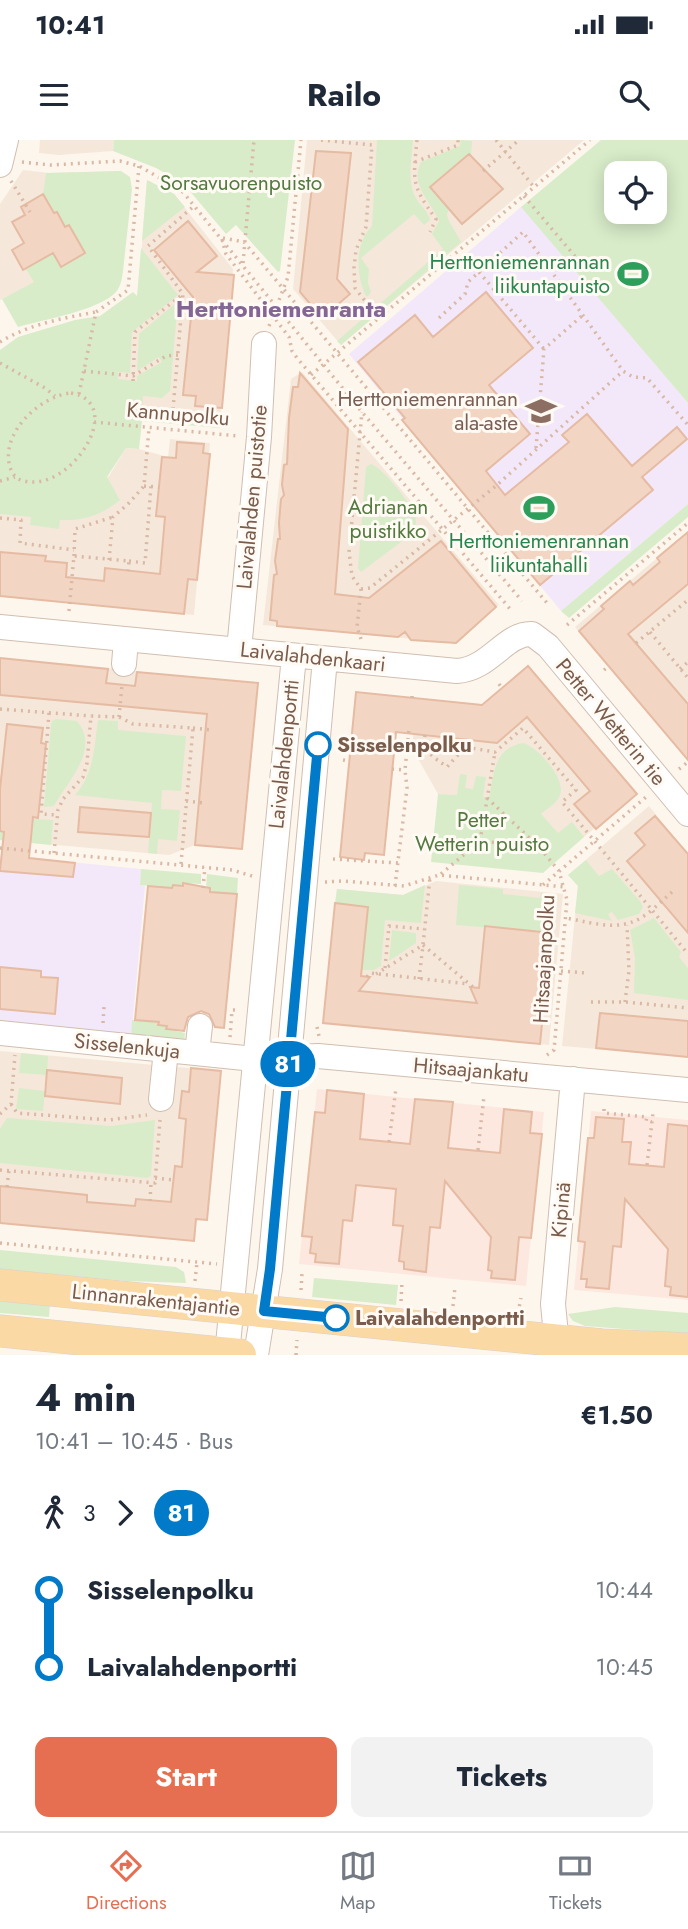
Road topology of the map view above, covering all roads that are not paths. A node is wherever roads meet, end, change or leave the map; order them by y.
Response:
1 (264, 344) dead end
2 (0, 627) edge
3 (532, 634) joint
4 (239, 650) junction
5 (294, 656) junction
6 (325, 659) junction
7 (688, 814) edge
8 (200, 1026) dead end
9 (9, 1034) edge
10 (166, 1050) junction
11 (197, 1053) junction
12 (289, 1056) junction
13 (254, 1059) junction
14 (573, 1079) junction
15 (688, 1090) edge
16 (161, 1107) road end
17 (0, 1284) edge
18 (231, 1308) junction
19 (264, 1311) junction
20 (0, 1331) edge
21 (558, 1348) edge
22 (688, 1349) edge
23 (238, 1355) edge

1 - 4 street, Laivalahden puistotie
2 - 4 street, Laivalahdenkaari
3 - 6 street, Laivalahdenkaari
3 - 7 street, Petter Wetterin tie
4 - 5 street, Laivalahdenkaari
5 - 6 street, Laivalahdenkaari
5 - 13 street, Laivalahdenportti
6 - 12 street, Laivalahdenportti
8 - 11 street
9 - 10 street, Sisselenkuja
10 - 11 street, Sisselenkuja
10 - 16 street
11 - 13 street, Sisselenkuja
12 - 13 street, Hitsaajankatu
12 - 14 street, Hitsaajankatu
12 - 19 street, Laivalahdenportti
13 - 18 street, Laivalahdenportti
14 - 15 street, Hitsaajankatu
14 - 21 street, Kipinä
17 - 18 main road, Linnanrakentajantie
18 - 19 main road, Linnanrakentajantie
18 - 23 street, Laivalahdenportti
19 - 21 main road, Linnanrakentajantie
19 - 23 street, Laivalahdenportti
20 - 23 main road
21 - 22 main road, Linnanrakentajantie

